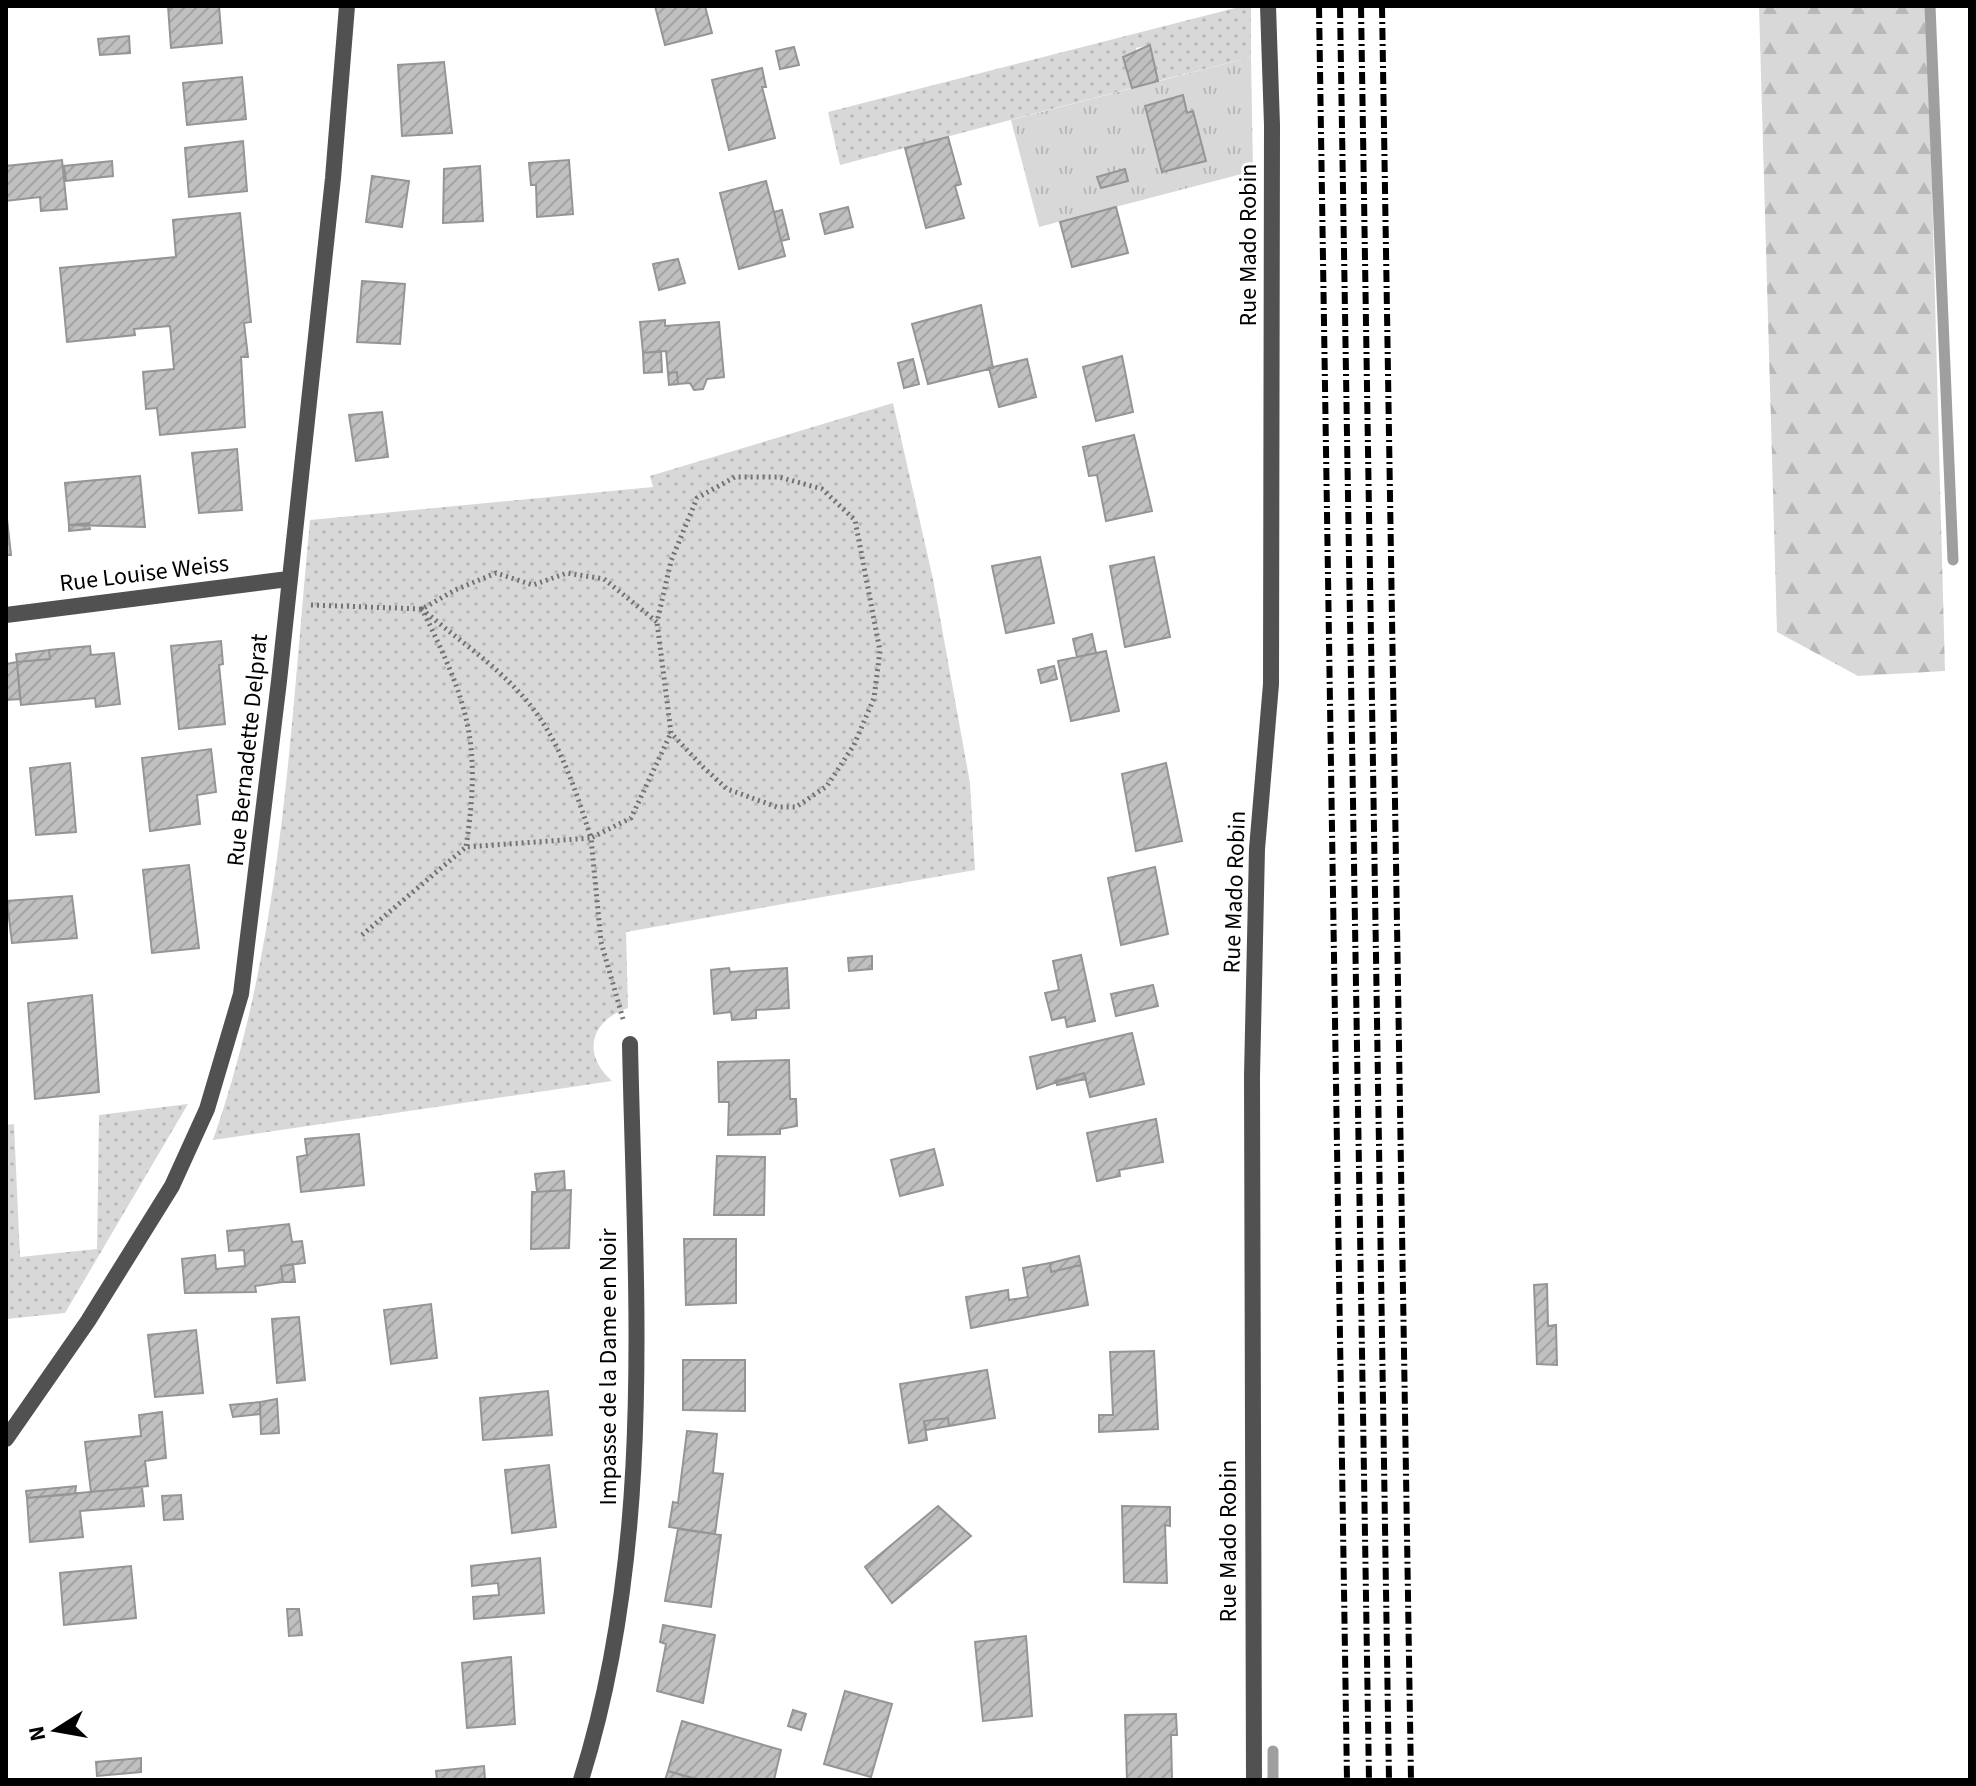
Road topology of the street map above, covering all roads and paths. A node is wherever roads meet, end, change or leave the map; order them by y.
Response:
1 (347, 6) edge
2 (1268, 6) edge
3 (288, 579) junction
4 (286, 604) junction
5 (422, 609) junction
6 (6, 615) edge
7 (657, 622) junction
8 (671, 733) junction
9 (591, 838) junction
10 (466, 847) junction
11 (362, 935) dead end
12 (630, 1044) joint
13 (6, 1439) edge
14 (581, 1780) edge
15 (1254, 1780) edge

1 - 3 street, Rue Bernadette Delprat
2 - 15 street, Rue Mado Robin
3 - 4 street, Rue Bernadette Delprat
3 - 6 street, Rue Louise Weiss
4 - 5 path
4 - 13 street, Rue Bernadette Delprat
5 - 7 path
5 - 9 path
5 - 10 path
7 - 8 path
7 - 8 path
8 - 9 path
9 - 10 path
9 - 12 path
10 - 11 path
12 - 14 street, Impasse de la Dame en Noir

